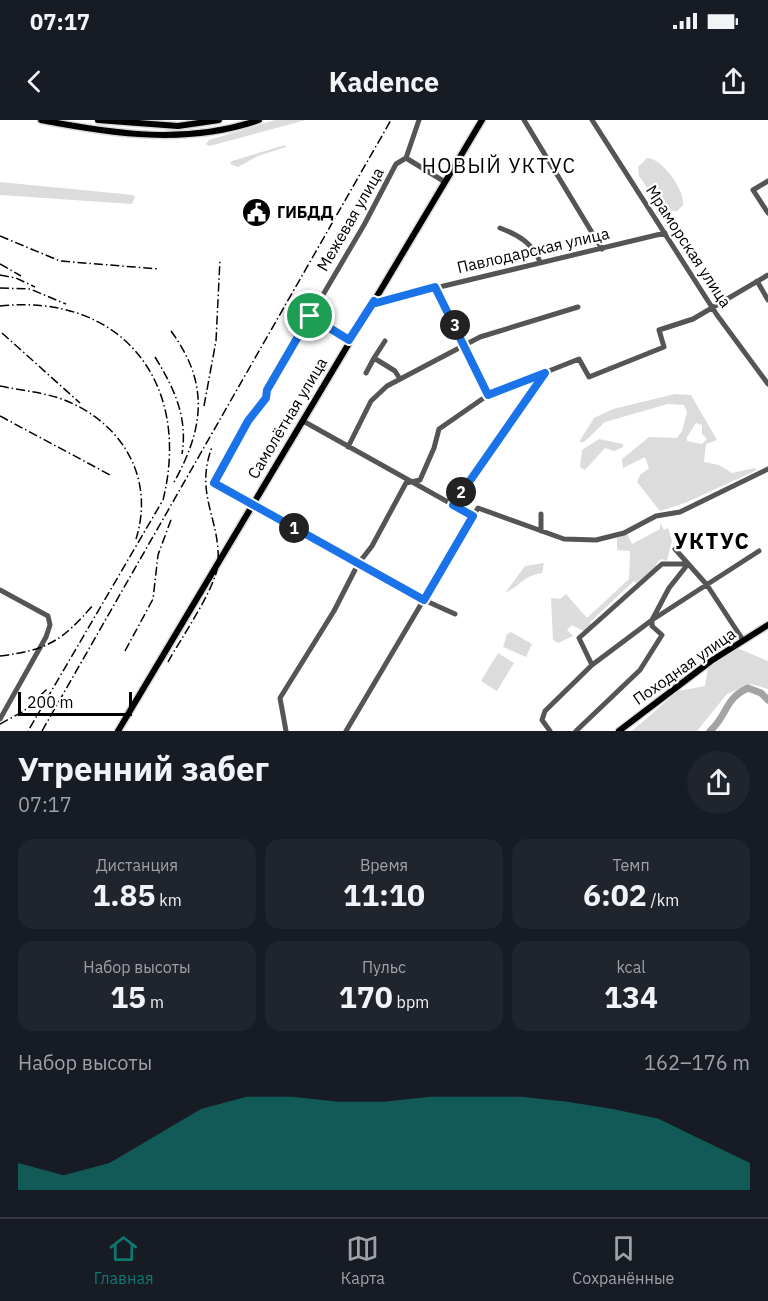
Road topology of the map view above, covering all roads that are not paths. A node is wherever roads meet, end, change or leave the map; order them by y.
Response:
1 (41, 120) edge
2 (98, 120) edge
3 (219, 120) edge
4 (259, 120) edge
5 (420, 120) edge
6 (482, 120) edge
7 (524, 120) edge
8 (592, 120) edge
9 (406, 158) junction
10 (445, 182) junction
11 (768, 182) edge
12 (768, 213) edge
13 (500, 228) dead end
14 (665, 233) junction
15 (602, 249) junction
16 (540, 262) junction
17 (768, 275) edge
18 (757, 281) junction
19 (435, 287) junction
20 (768, 300) edge
21 (374, 301) junction
22 (578, 307) dead end
23 (712, 307) junction
24 (310, 316) junction
25 (349, 340) junction
26 (385, 341) dead end
27 (465, 344) junction
28 (374, 358) junction
29 (366, 373) dead end
30 (545, 373) junction
31 (400, 379) junction
32 (768, 384) edge
33 (488, 395) junction
34 (303, 421) junction
35 (348, 447) junction
36 (768, 469) edge
37 (412, 482) junction
38 (252, 505) junction
39 (453, 505) junction
40 (541, 514) dead end
41 (473, 516) junction
42 (541, 531) junction
43 (675, 549) dead end
44 (759, 551) dead end
45 (358, 564) junction
46 (688, 564) junction
47 (707, 585) junction
48 (0, 590) edge
49 (424, 600) junction
50 (455, 614) dead end
51 (652, 621) junction
52 (768, 625) edge
53 (743, 640) junction
54 (592, 665) junction
55 (0, 719) edge
56 (118, 731) edge
57 (286, 731) edge
58 (346, 731) edge
59 (550, 731) edge
60 (576, 731) edge
61 (619, 731) edge

1 - 4 main road
2 - 3 main road
5 - 9 street, Межевая улица
6 - 10 main road, Самолётная улица
7 - 15 street
8 - 14 street, Мраморская улица
9 - 10 street
9 - 24 street, Межевая улица
10 - 21 main road, Самолётная улица
11 - 12 street
13 - 16 street
14 - 15 street, Павлодарская улица
14 - 23 street, Мраморская улица
15 - 16 street, Павлодарская улица
16 - 19 street, Павлодарская улица
17 - 18 street
18 - 20 street
18 - 23 street
19 - 21 street, Павлодарская улица
19 - 27 street
21 - 25 main road, Самолётная улица
22 - 27 street
23 - 30 street
23 - 32 street, Мраморская улица
24 - 25 street
24 - 38 street, Межевая улица
25 - 34 main road, Самолётная улица
26 - 28 street
27 - 31 street
27 - 33 street
28 - 29 street
28 - 31 street
30 - 33 street
30 - 39 street
31 - 35 street
33 - 37 street
34 - 35 street
34 - 38 main road, Самолётная улица
35 - 37 street
36 - 42 street
37 - 39 street
37 - 45 street
38 - 45 street
38 - 56 main road, Самолётная улица
39 - 41 street
40 - 42 street
41 - 42 street
41 - 49 street
43 - 46 street
44 - 47 street
45 - 49 street
45 - 57 street
46 - 47 street
46 - 51 street
46 - 54 street
47 - 51 street
47 - 53 street
48 - 55 street
49 - 50 street
49 - 58 street
51 - 54 street
51 - 60 street
52 - 53 main road, Походная улица
53 - 61 main road, Походная улица
54 - 59 street

